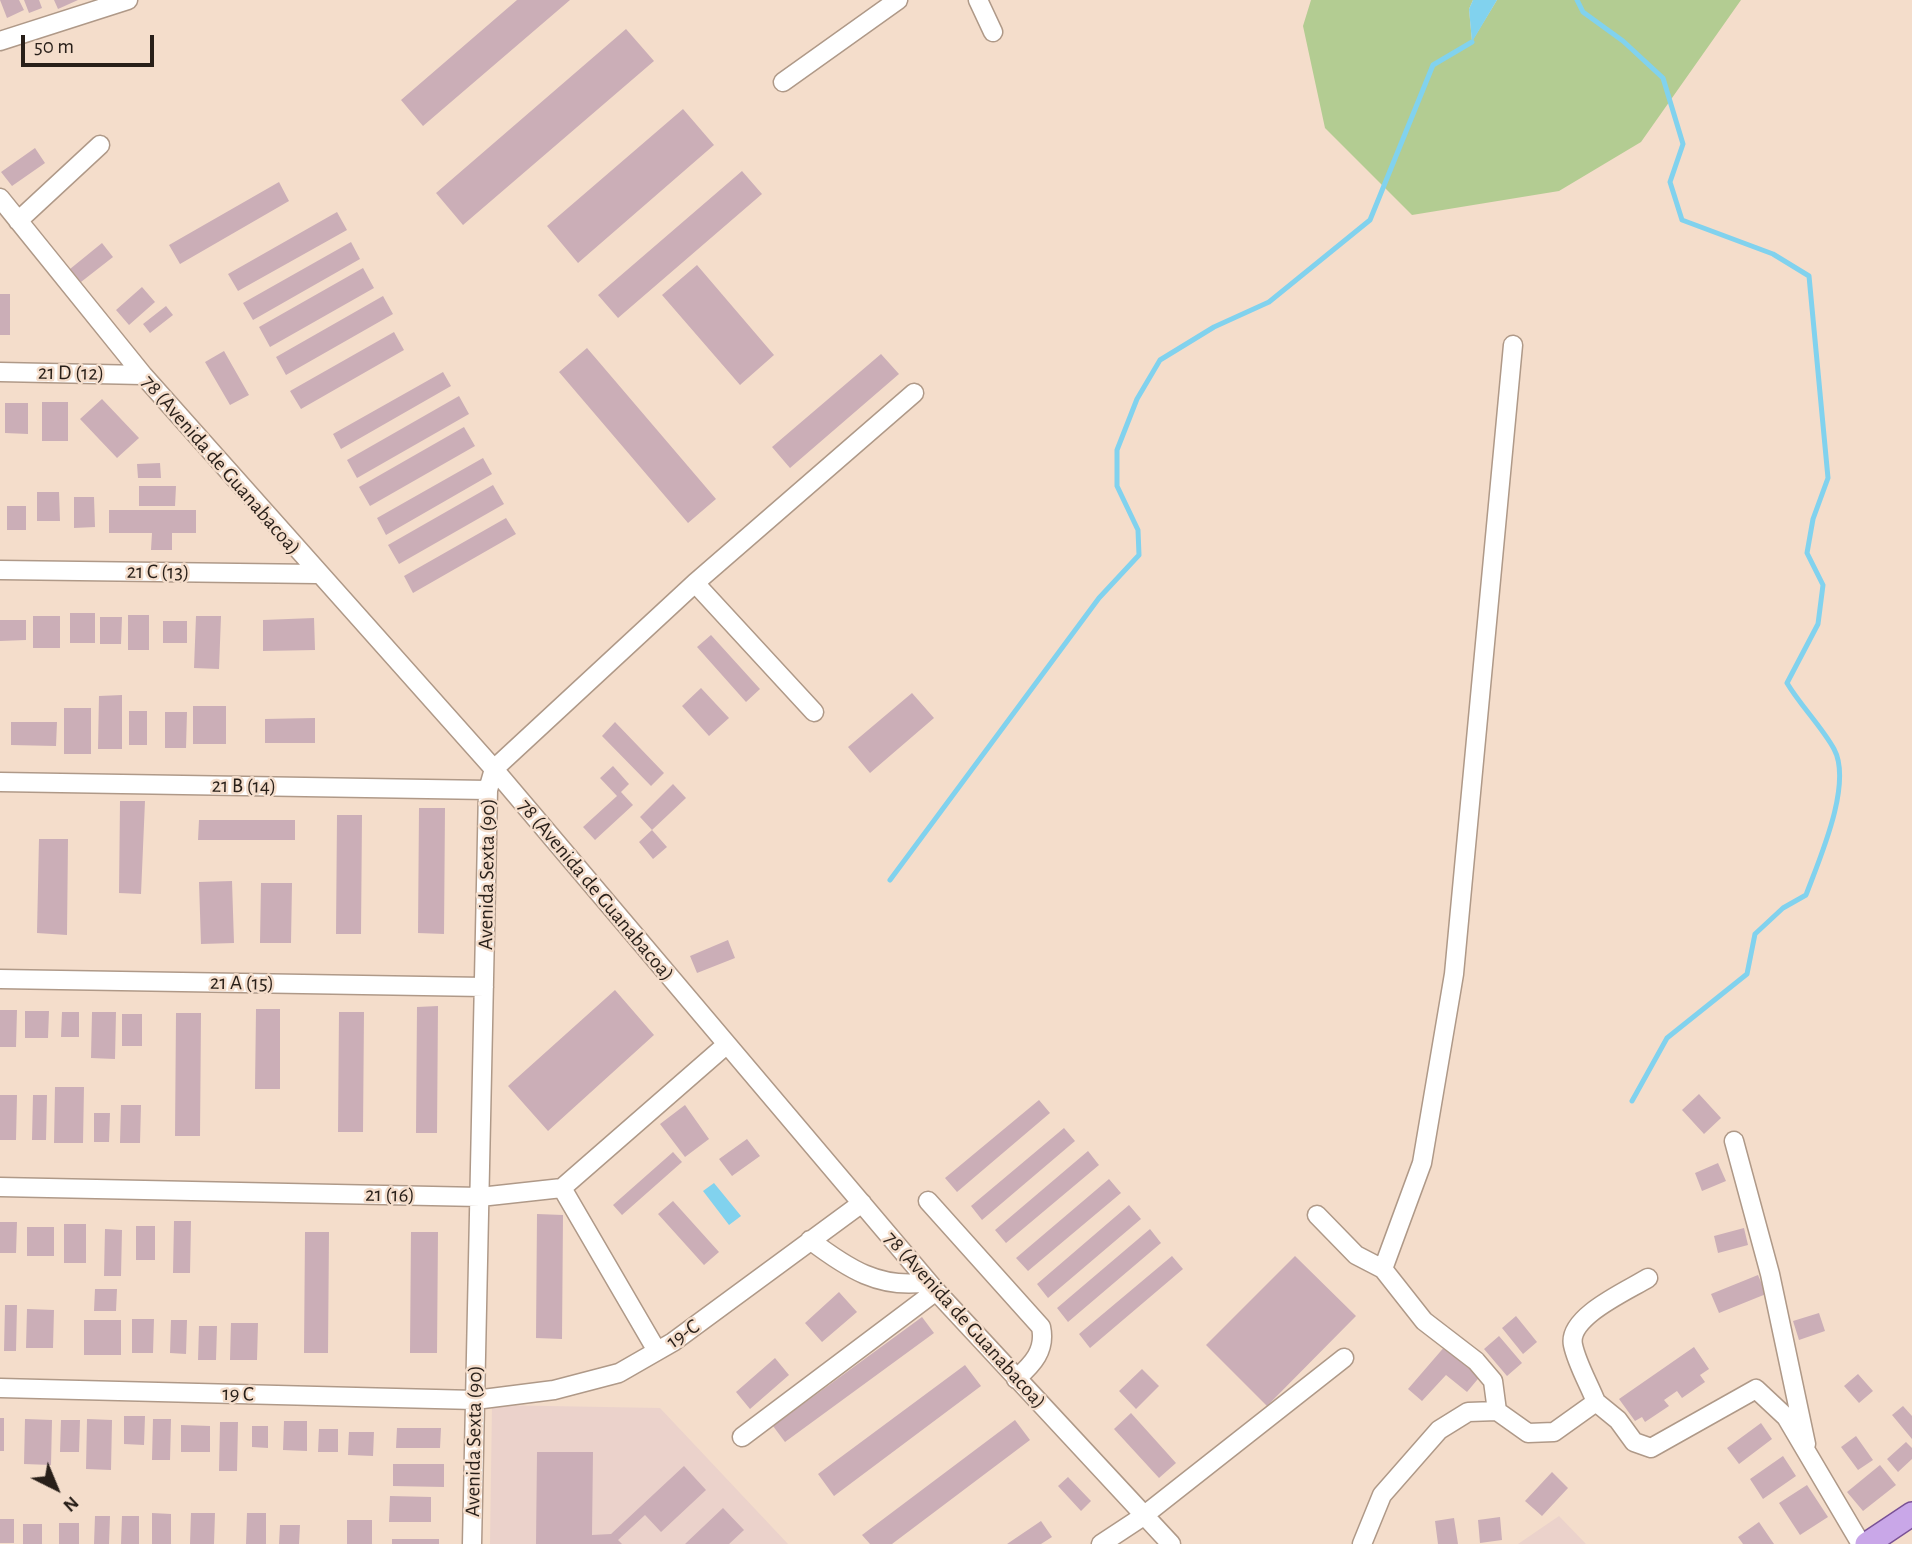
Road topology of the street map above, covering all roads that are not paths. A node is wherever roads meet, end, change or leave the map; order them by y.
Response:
1 (128, 0) edge
2 (898, 0) edge
3 (978, 0) edge
4 (993, 32) dead end
5 (0, 41) edge
6 (783, 82) dead end
7 (100, 145) dead end
8 (0, 198) edge
9 (18, 221) junction
10 (1513, 345) dead end
11 (0, 372) edge
12 (143, 375) junction
13 (914, 393) dead end
14 (0, 570) edge
15 (317, 574) junction
16 (695, 583) junction
17 (814, 712) dead end
18 (494, 769) junction
19 (0, 782) edge
20 (488, 790) junction
21 (0, 979) edge
22 (484, 987) junction
23 (726, 1045) junction
24 (1734, 1141) dead end
25 (0, 1187) edge
26 (562, 1188) junction
27 (480, 1197) junction
28 (928, 1201) dead end
29 (862, 1203) junction
30 (1317, 1215) dead end
31 (810, 1240) junction
32 (1383, 1269) junction
33 (1648, 1278) dead end
34 (932, 1287) junction
35 (657, 1351) junction
36 (1344, 1358) dead end
37 (1016, 1379) junction
38 (0, 1388) edge
39 (475, 1400) junction
40 (1596, 1402) junction
41 (1497, 1411) junction
42 (742, 1437) dead end
43 (1807, 1452) junction
44 (1912, 1514) edge
45 (1142, 1517) junction
46 (472, 1544) edge
47 (1101, 1544) edge
48 (1171, 1544) edge
49 (1362, 1544) edge
50 (1864, 1544) edge

1 - 5 street
2 - 6 street
3 - 4 street
7 - 9 street
8 - 9 street, 78 (Avenida de Guanabacoa)
9 - 12 street, 78 (Avenida de Guanabacoa)
10 - 32 street
11 - 12 street, 21 D (12)
12 - 15 street, 78 (Avenida de Guanabacoa)
13 - 16 street, Avenida Sexta (90)
14 - 15 street, 21 C (13)
15 - 18 street, 78 (Avenida de Guanabacoa)
16 - 17 street
16 - 18 street, Avenida Sexta (90)
18 - 20 street, Avenida Sexta (90)
18 - 23 street, 78 (Avenida de Guanabacoa)
19 - 20 street, 21 B (14)
20 - 22 street, Avenida Sexta (90)
21 - 22 street, 21 A (15)
22 - 27 street, Avenida Sexta (90)
23 - 26 street
23 - 29 street, 78 (Avenida de Guanabacoa)
24 - 43 street
25 - 27 street, 21 (16)
26 - 27 street, 21 (16)
26 - 35 street
27 - 39 street, Avenida Sexta (90)
28 - 37 street
29 - 31 street, 19-C
29 - 34 street, 78 (Avenida de Guanabacoa)
30 - 32 street
31 - 34 street
31 - 35 street, 19-C
32 - 41 street
33 - 40 street
34 - 37 street, 78 (Avenida de Guanabacoa)
34 - 42 street
35 - 39 street, 19-C
36 - 45 street
37 - 45 street, 78 (Avenida de Guanabacoa)
38 - 39 street, 19 C
39 - 46 street, Avenida Sexta (90)
40 - 41 street
40 - 43 street
41 - 49 street
43 - 50 street
44 - 50 main road
45 - 47 street
45 - 48 street, 78 (Avenida de Guanabacoa)

